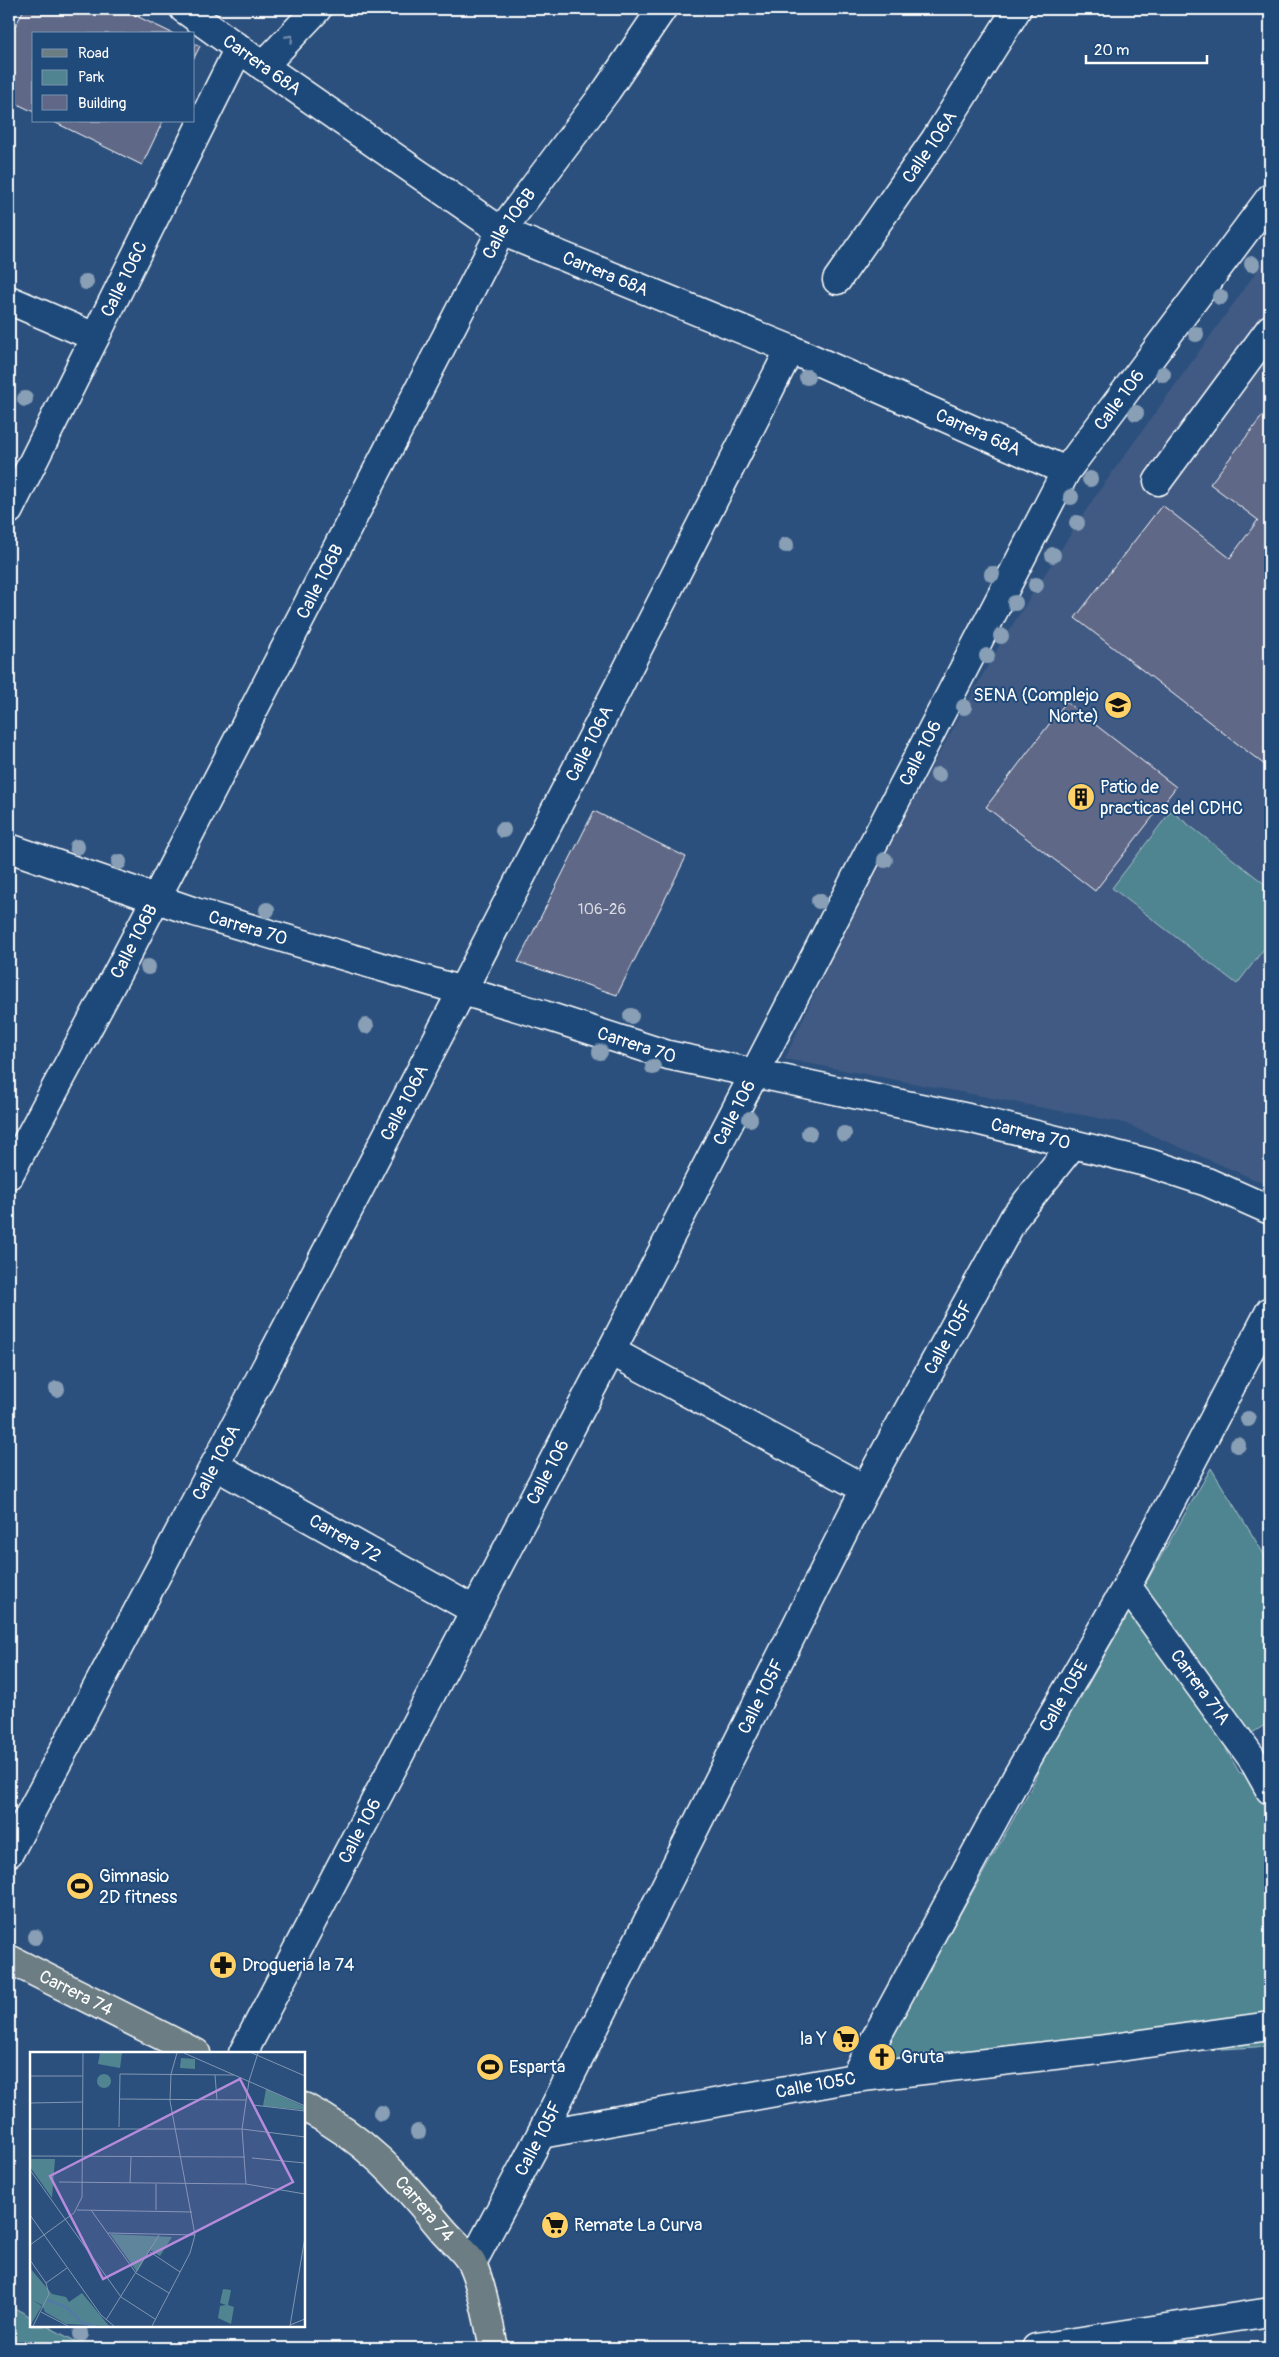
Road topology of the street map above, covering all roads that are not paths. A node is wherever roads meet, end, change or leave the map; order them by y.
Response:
1 (184, 9) edge
2 (317, 9) edge
3 (662, 9) edge
4 (1018, 9) edge
5 (239, 48) junction
6 (263, 66) junction
7 (1270, 198) edge
8 (501, 231) junction
9 (837, 280) dead end
10 (9, 300) edge
11 (1270, 329) edge
12 (95, 337) junction
13 (790, 349) junction
14 (1066, 471) junction
15 (1158, 481) dead end
16 (9, 510) edge
17 (9, 848) edge
18 (155, 900) junction
19 (463, 992) junction
20 (753, 1074) junction
21 (1074, 1144) junction
22 (9, 1174) edge
23 (1270, 1210) edge
24 (1270, 1312) edge
25 (611, 1352) junction
26 (216, 1466) junction
27 (865, 1489) junction
28 (1127, 1586) junction
29 (474, 1610) junction
30 (1261, 1753) edge
31 (1270, 1790) edge
32 (9, 1853) edge
33 (9, 1959) edge
34 (1270, 2026) edge
35 (194, 2052) edge
36 (244, 2052) edge
37 (854, 2078) junction
38 (305, 2108) edge
39 (541, 2134) junction
40 (472, 2263) junction
41 (1270, 2312) edge
42 (494, 2348) edge
43 (1036, 2348) edge

1 - 5 street, Carrera 68A
6 -> 2 street
3 - 8 street, Calle 106B
4 - 9 street, Calle 106A
5 - 6 street, Carrera 68A
5 - 12 street, Calle 106C
6 - 8 street, Carrera 68A
7 - 14 street, Calle 106
8 - 13 street, Carrera 68A
8 - 18 street, Calle 106B
10 - 12 street
11 - 15 street
12 - 16 street, Calle 106C
13 - 14 street, Carrera 68A
13 - 19 street, Calle 106A
14 - 20 street, Calle 106
17 - 18 street, Carrera 70
18 - 19 street, Carrera 70
18 - 22 street, Calle 106B
19 - 20 street, Carrera 70
19 - 26 street, Calle 106A
20 - 21 street, Carrera 70
20 - 25 street, Calle 106
21 - 23 street, Carrera 70
21 - 27 street, Calle 105F
24 - 28 street, Calle 105E
25 - 27 street
25 - 29 street, Calle 106
26 - 29 street, Carrera 72
26 - 32 street, Calle 106A
27 - 39 street, Calle 105F
28 - 30 street, Carrera 71A
28 - 37 street, Calle 105E
29 - 36 street, Calle 106
30 - 31 street, Carrera 71A
33 - 35 main road, Carrera 74
34 - 37 street, Calle 105C
37 - 39 street, Calle 105C
38 - 40 main road, Carrera 74
39 - 40 street, Calle 105F
40 - 42 main road, Carrera 74
41 - 43 street

